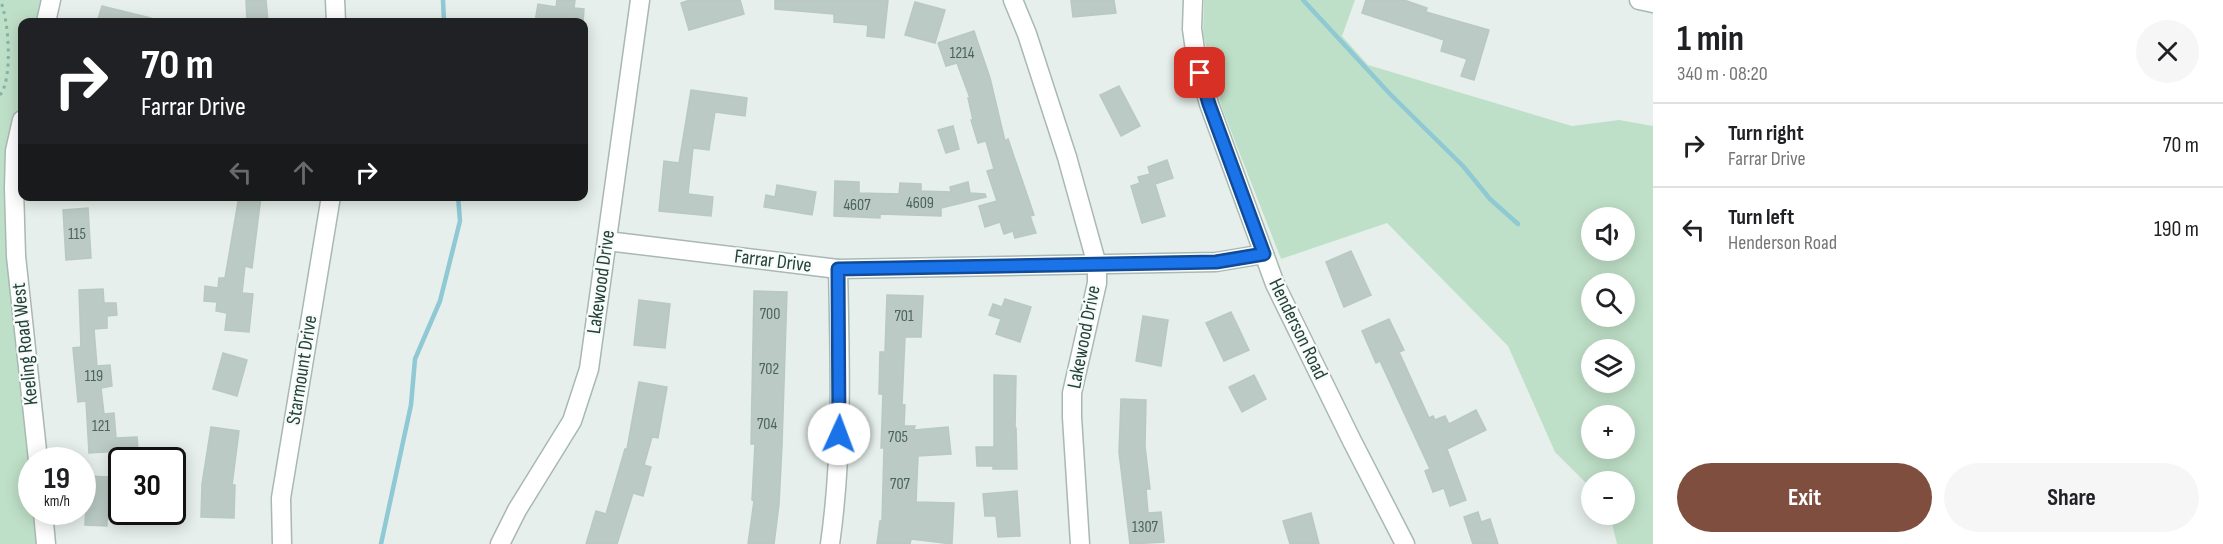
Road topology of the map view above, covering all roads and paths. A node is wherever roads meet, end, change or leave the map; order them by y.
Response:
1 (0, 0) edge
2 (51, 0) edge
3 (335, 0) edge
4 (640, 0) edge
5 (1013, 0) edge
6 (1193, 0) edge
7 (1639, 0) edge
8 (1653, 3) edge
9 (47, 18) edge
10 (336, 18) edge
11 (0, 95) edge
12 (18, 138) edge
13 (330, 201) edge
14 (607, 241) junction
15 (1264, 254) junction
16 (1097, 265) junction
17 (838, 269) junction
18 (37, 447) edge
19 (44, 525) edge
20 (46, 544) edge
21 (282, 544) edge
22 (500, 544) edge
23 (830, 544) edge
24 (1080, 544) edge
25 (1405, 544) edge

1 - 11 path
2 - 9 street
3 - 10 street
4 - 14 street, Lakewood Drive
5 - 16 street, Lakewood Drive
6 - 15 street, Henderson Road
7 - 8 street
12 - 18 street, Keeling Road West
13 - 21 street, Starmount Drive
14 - 17 street, Farrar Drive
14 - 22 street, Lakewood Drive
15 - 16 street, Farrar Drive
15 - 25 street, Henderson Road
16 - 17 street, Farrar Drive
16 - 24 street, Lakewood Drive
17 - 23 street
19 - 20 street

